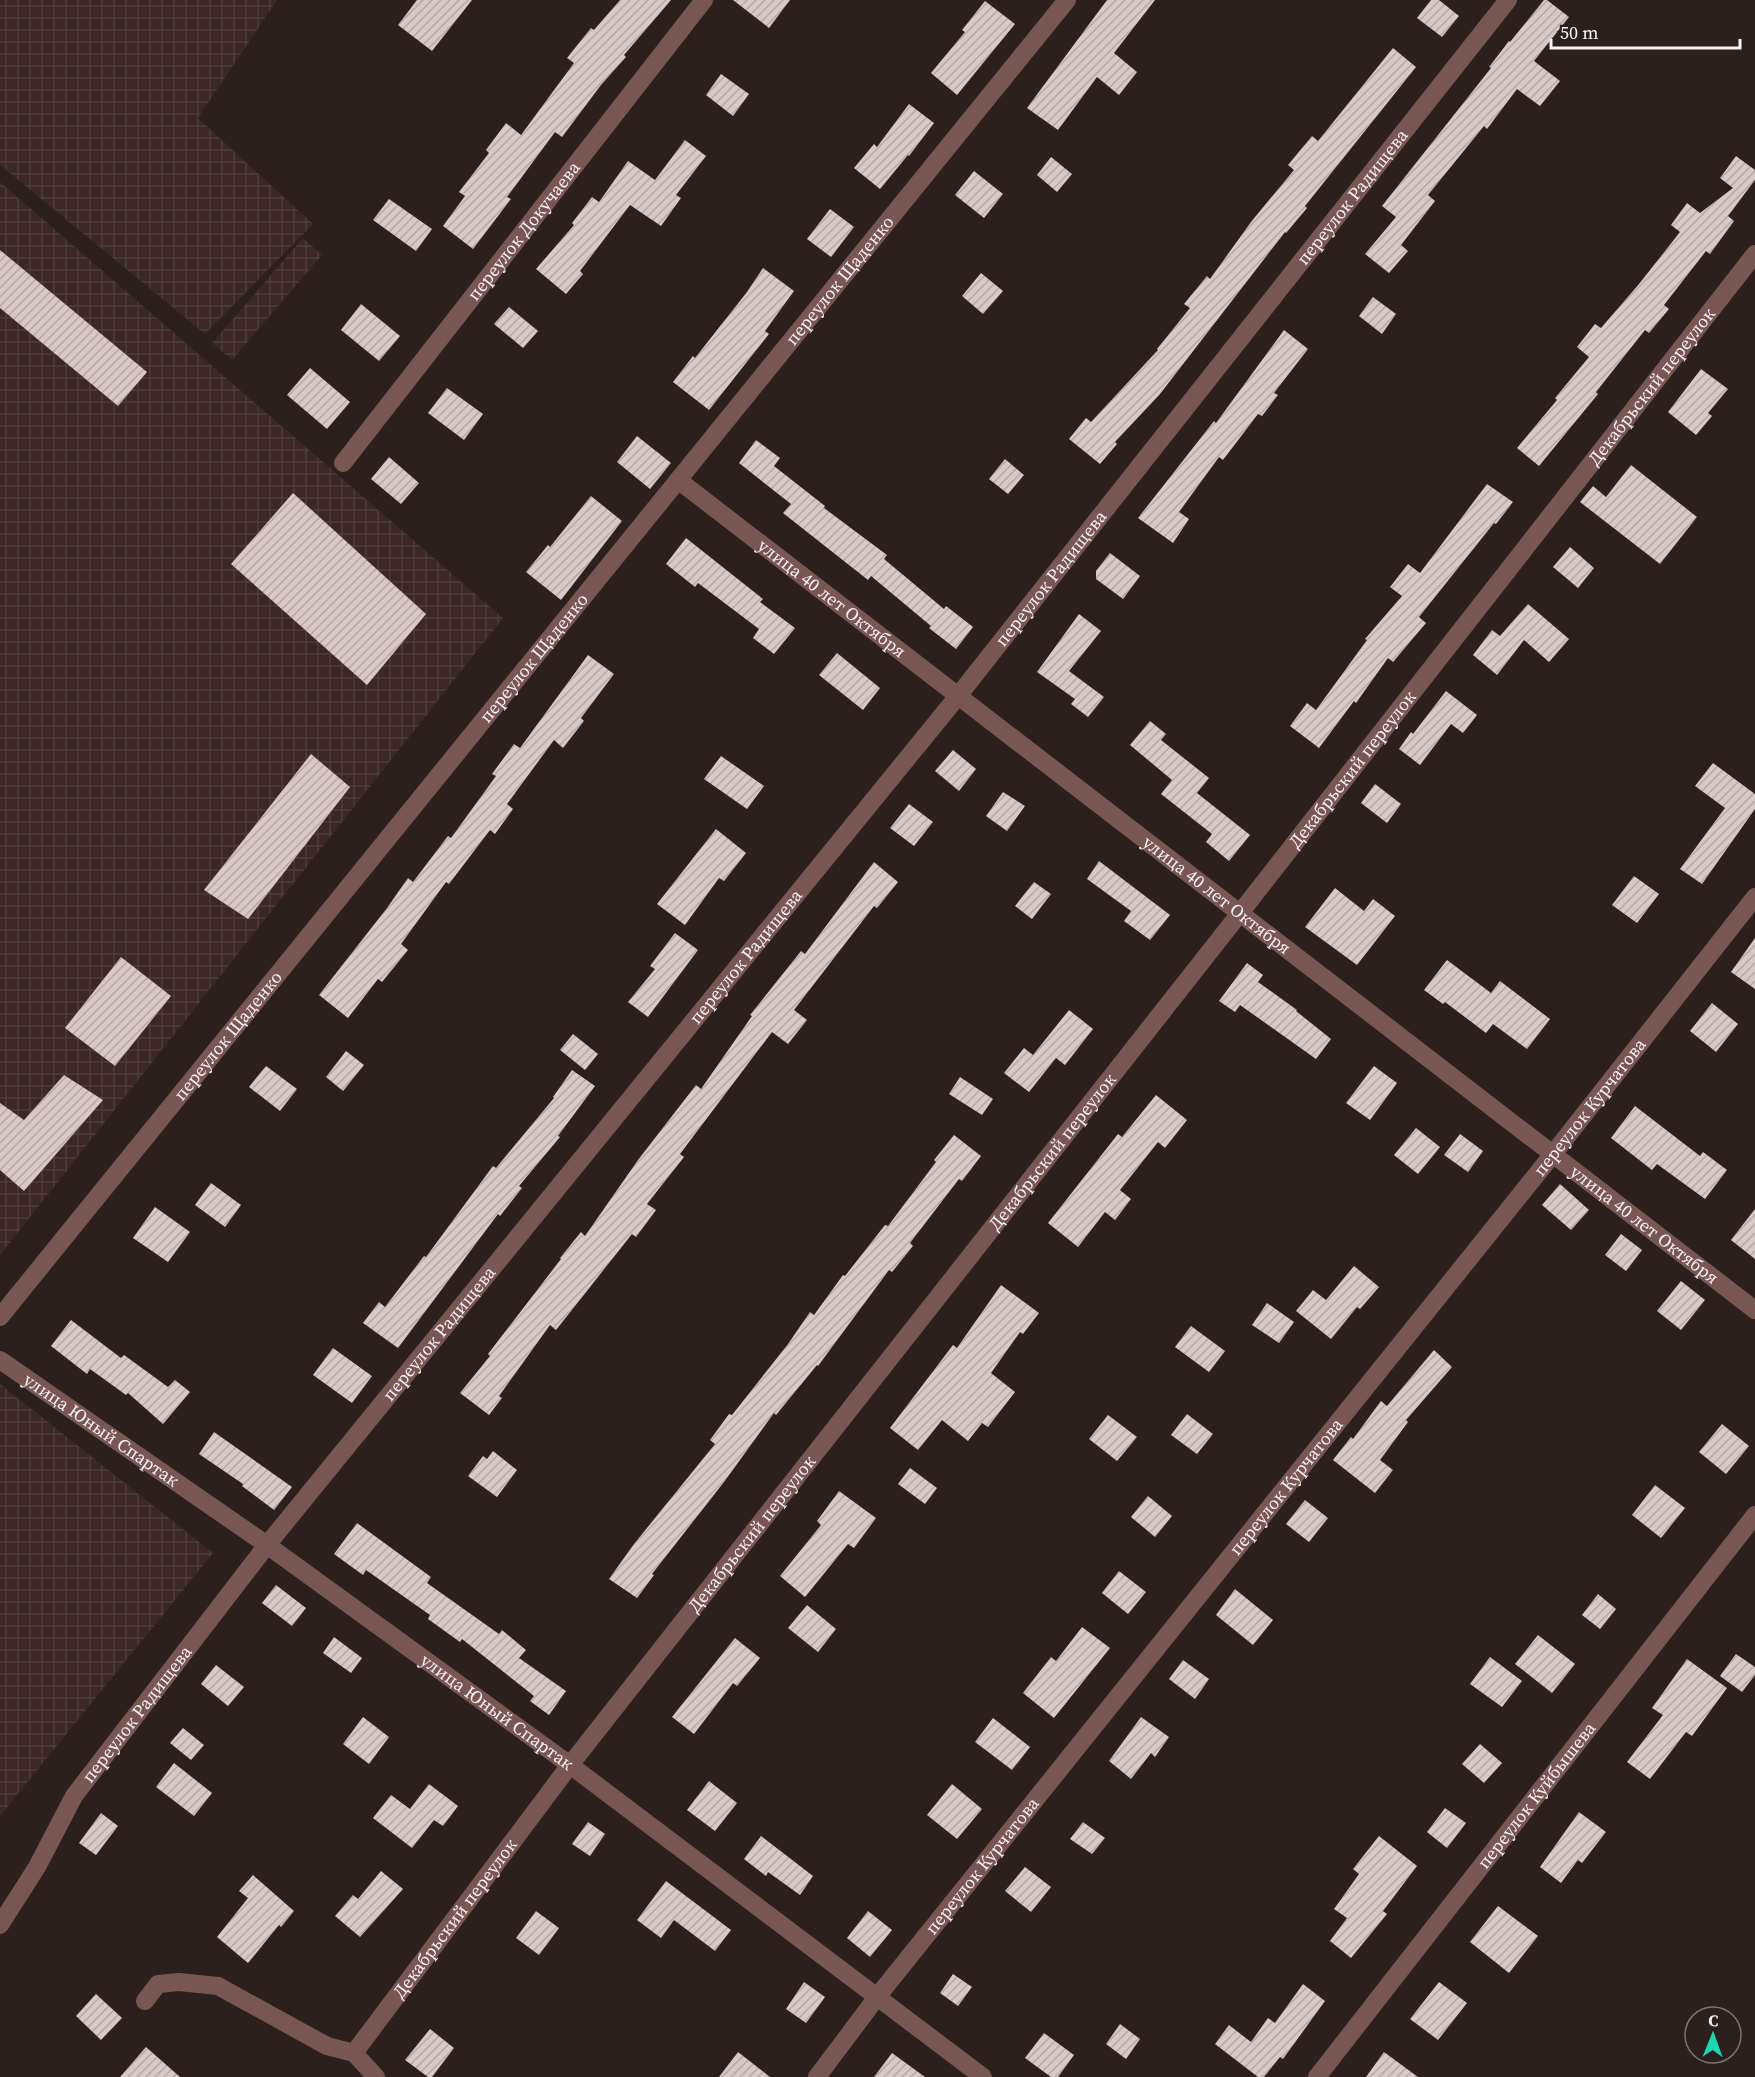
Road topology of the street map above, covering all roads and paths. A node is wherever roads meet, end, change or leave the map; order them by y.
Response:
1 (704, 0) edge
2 (1067, 0) edge
3 (1508, 0) edge
4 (1755, 254) edge
5 (344, 463) dead end
6 (678, 480) junction
7 (958, 696) junction
8 (1755, 897) edge
9 (1240, 913) junction
10 (1553, 1155) junction
11 (1755, 1310) edge
12 (0, 1317) edge
13 (0, 1360) edge
14 (1755, 1515) edge
15 (267, 1545) junction
16 (570, 1765) junction
17 (0, 1925) edge
18 (878, 1997) junction
19 (145, 2001) dead end
20 (354, 2052) junction
21 (376, 2077) edge
22 (817, 2077) edge
23 (983, 2077) edge
24 (1317, 2077) edge

1 - 5 street, переулок Докучаева
2 - 6 street, переулок Щаденко
3 - 7 street, переулок Радищева
4 - 9 street, Декабрьский переулок
6 - 7 street, улица 40 лет Октября
6 - 12 street, переулок Щаденко
7 - 9 street, улица 40 лет Октября
7 - 15 street, переулок Радищева
8 - 10 street, переулок Курчатова
9 - 10 street, улица 40 лет Октября
9 - 16 street, Декабрьский переулок
10 - 11 street, улица 40 лет Октября
10 - 18 street, переулок Курчатова
13 - 15 street, улица Юный Спартак
14 - 24 street, переулок Куйбышева
15 - 16 street, улица Юный Спартак
15 - 17 street, переулок Радищева
16 - 18 street, улица Юный Спартак
16 - 20 street, Декабрьский переулок
18 - 22 street, переулок Курчатова
18 - 23 street, улица Юный Спартак
19 - 20 street
20 - 21 street

